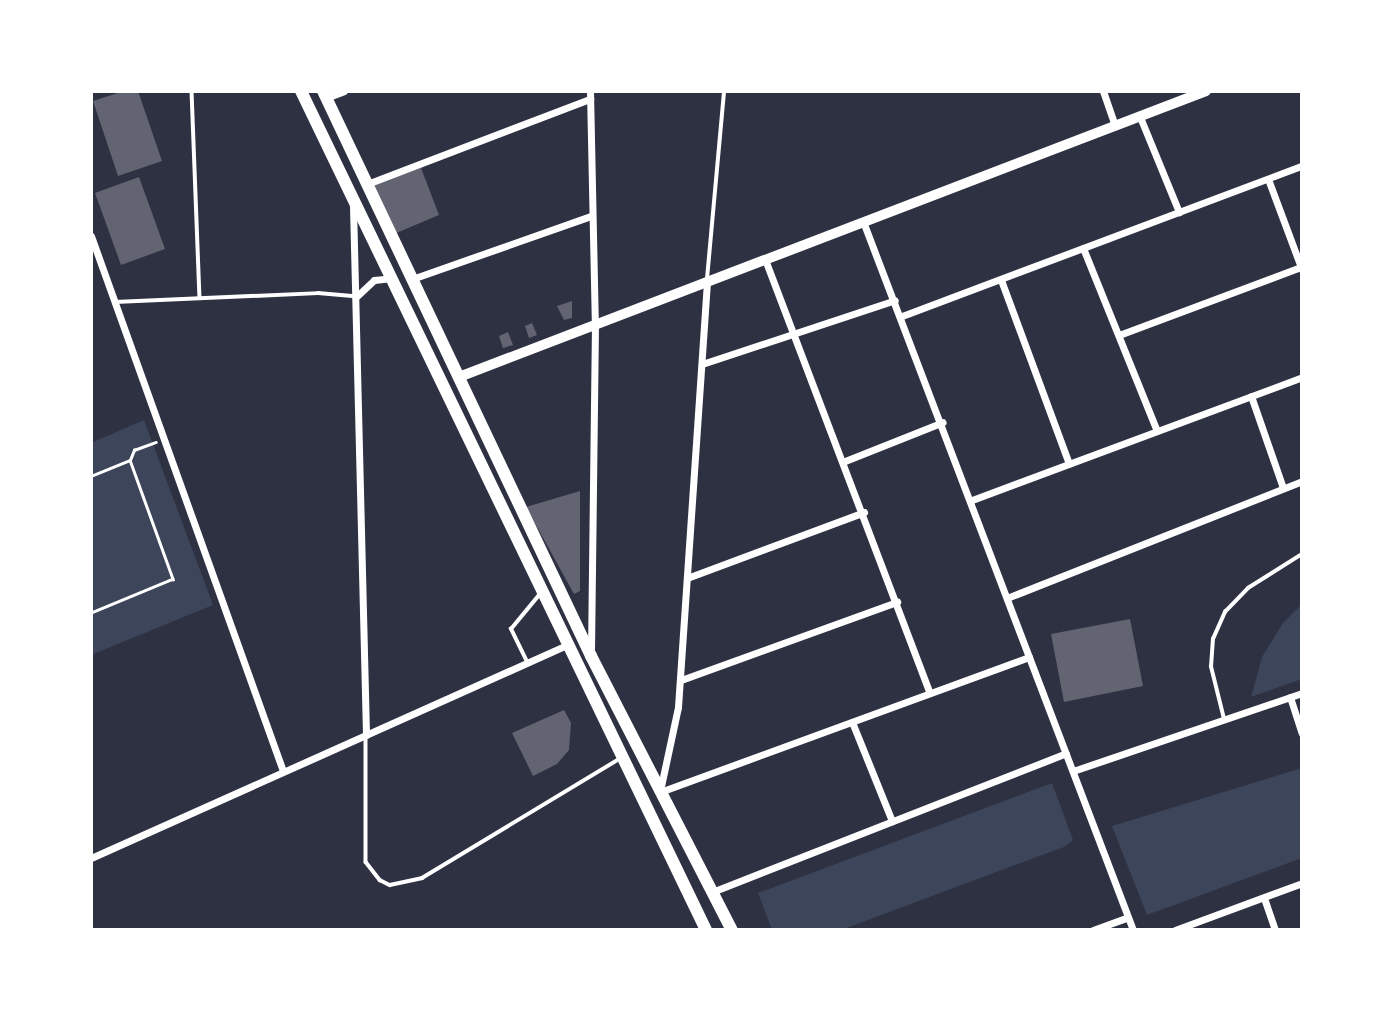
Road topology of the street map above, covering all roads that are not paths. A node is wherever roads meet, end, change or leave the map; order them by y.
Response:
1 (192, 91) edge
2 (301, 91) edge
3 (344, 91) edge
4 (724, 91) edge
5 (1103, 91) edge
6 (1206, 91) edge
7 (325, 94) edge
8 (590, 95) edge
9 (1140, 117) junction
10 (1115, 126) junction
11 (1302, 166) edge
12 (1268, 179) junction
13 (367, 184) junction
14 (354, 198) junction
15 (1179, 212) junction
16 (591, 216) junction
17 (864, 223) junction
18 (91, 236) edge
19 (1083, 248) junction
20 (766, 262) junction
21 (1301, 269) edge
22 (393, 278) junction
23 (411, 279) junction
24 (1001, 280) junction
25 (707, 281) junction
26 (357, 296) junction
27 (200, 298) junction
28 (895, 300) junction
29 (115, 302) junction
30 (902, 316) junction
31 (595, 324) junction
32 (794, 333) junction
33 (1119, 335) junction
34 (702, 364) junction
35 (459, 377) junction
36 (1302, 377) edge
37 (1251, 396) junction
38 (943, 422) junction
39 (1157, 431) junction
40 (845, 461) junction
41 (1069, 464) junction
42 (508, 480) junction
43 (1302, 481) edge
44 (1283, 488) junction
45 (491, 489) junction
46 (972, 500) junction
47 (864, 512) junction
48 (1302, 554) edge
49 (687, 578) junction
50 (541, 593) junction
51 (1007, 598) junction
52 (897, 601) junction
53 (567, 645) junction
54 (591, 656) junction
55 (1029, 657) junction
56 (528, 664) junction
57 (681, 680) junction
58 (930, 693) junction
59 (1302, 693) edge
60 (1290, 697) junction
61 (1224, 719) junction
62 (852, 722) junction
63 (1302, 733) edge
64 (366, 735) junction
65 (1066, 753) junction
66 (620, 758) junction
67 (283, 771) junction
68 (1073, 771) junction
69 (660, 792) junction
70 (892, 821) junction
71 (91, 858) edge
72 (1302, 883) edge
73 (712, 892) junction
74 (1264, 898) junction
75 (1128, 917) junction
76 (706, 930) edge
77 (732, 930) edge
78 (1093, 930) edge
79 (1133, 930) edge
80 (1175, 930) edge
81 (1275, 930) edge

1 - 27 lane
2 - 14 main road
3 - 7 street
4 - 25 lane
5 - 10 street
6 - 9 street
7 - 13 main road
8 - 13 street
8 - 16 street
9 - 10 street
9 - 15 street
10 - 17 street
11 - 12 street
12 - 15 street
12 - 21 street
13 - 23 main road
14 - 22 main road
14 - 26 street
15 - 19 street
16 - 23 street
16 - 31 street
17 - 20 street
17 - 28 street
18 - 29 street
19 - 24 street
19 - 33 street
20 - 25 street
20 - 32 street
21 - 33 street
22 - 26 street
22 - 45 main road
23 - 35 main road
24 - 30 street
24 - 41 street
25 - 31 street
25 - 34 street
26 - 27 lane
26 - 64 street
27 - 29 lane
28 - 30 street
28 - 32 street
29 - 67 street
30 - 38 street
31 - 35 street
31 - 54 street
32 - 34 street
32 - 40 street
33 - 39 street
34 - 49 street
35 - 42 main road
36 - 37 street
37 - 39 street
37 - 44 street
38 - 40 street
38 - 46 street
39 - 41 street
40 - 47 street
41 - 46 street
42 - 45 main road
42 - 54 main road
43 - 44 street
44 - 51 street
45 - 50 main road
46 - 51 street
47 - 49 street
47 - 52 street
48 - 61 lane
49 - 57 street
50 - 53 main road
50 - 56 lane
51 - 55 street
52 - 57 street
52 - 58 street
53 - 56 street
53 - 66 main road
54 - 69 main road
55 - 58 street
55 - 65 street
56 - 64 street
57 - 69 street
58 - 62 street
59 - 60 street
60 - 61 street
60 - 63 street
61 - 68 street
62 - 69 street
62 - 70 street
64 - 66 lane
64 - 67 street
65 - 68 street
65 - 70 street
66 - 76 main road
67 - 71 street
68 - 75 street
69 - 73 main road
70 - 73 street
72 - 74 street
73 - 77 main road
74 - 80 street
74 - 81 street
75 - 78 street
75 - 79 street

